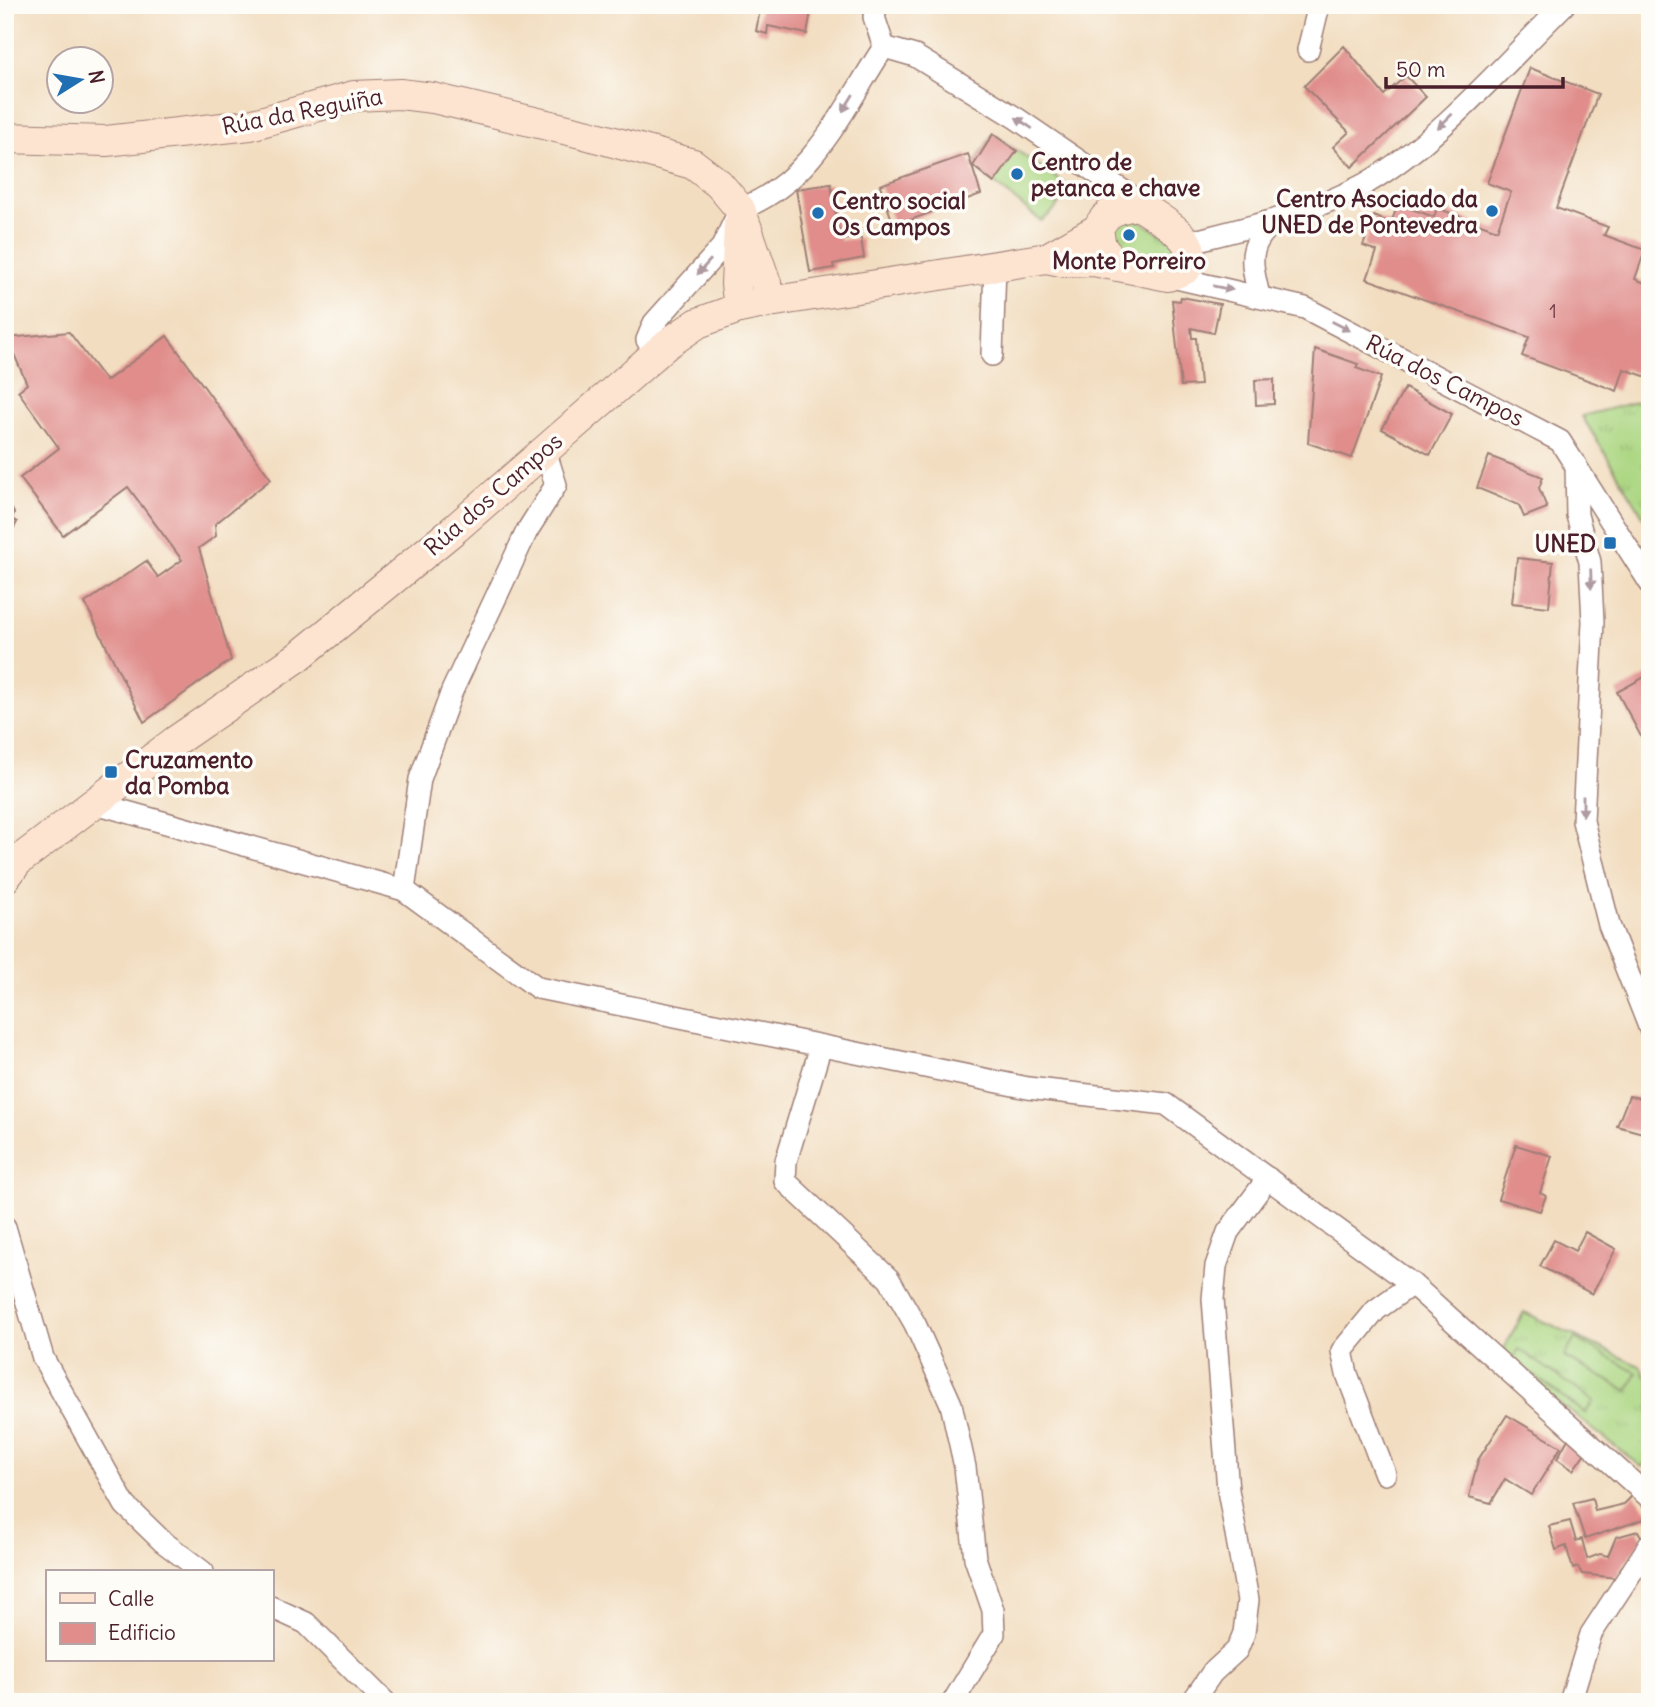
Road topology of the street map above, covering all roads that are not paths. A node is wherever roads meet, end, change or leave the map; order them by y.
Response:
1 (1319, 5) edge
2 (1564, 5) edge
3 (871, 9) edge
4 (884, 47) junction
5 (1308, 50) dead end
6 (5, 138) edge
7 (1139, 205) junction
8 (740, 209) junction
9 (1277, 220) junction
10 (1098, 229) junction
11 (1185, 238) junction
12 (1047, 257) junction
13 (995, 265) junction
14 (1117, 266) junction
15 (1168, 276) junction
16 (1259, 296) junction
17 (769, 302) junction
18 (739, 308) junction
19 (655, 353) junction
20 (992, 355) dead end
21 (545, 450) junction
22 (1576, 463) junction
23 (1650, 583) edge
24 (95, 803) junction
25 (5, 878) edge
26 (404, 890) junction
27 (1650, 1029) edge
28 (821, 1046) junction
29 (1268, 1178) junction
30 (5, 1228) edge
31 (1412, 1284) junction
32 (1385, 1474) dead end
33 (1650, 1498) edge
34 (1650, 1544) edge
35 (200, 1570) edge
36 (273, 1608) edge
37 (385, 1702) edge
38 (953, 1702) edge
39 (1192, 1702) edge
40 (1570, 1702) edge

1 - 5 street
2 -> 9 street
3 - 4 street
7 -> 4 street
4 -> 8 street
6 - 8 street, Rúa da Reguiña
7 - 10 street
7 - 11 street
8 - 17 street, Rúa da Reguiña
8 - 18 street
8 -> 19 street
9 - 11 street
9 - 16 street
10 - 12 street, Rúa dos Campos
10 - 14 street
11 - 15 street
12 - 13 street, Rúa dos Campos
12 - 14 street, Rúa dos Campos
13 - 17 street, Rúa dos Campos
13 - 20 street
14 - 15 street
15 -> 16 street, Rúa dos Campos
16 -> 22 street, Rúa dos Campos
17 - 18 street, Rúa dos Campos
18 - 19 street, Rúa dos Campos
19 - 21 street, Rúa dos Campos
21 - 24 street, Rúa dos Campos
21 - 26 street
22 - 23 street, Rúa dos Campos
22 -> 27 street
24 - 25 street, Rúa dos Campos
24 - 26 street
26 - 28 street
28 - 29 street
28 - 38 street
29 - 31 street
29 - 39 street
30 - 35 street
31 - 32 street
31 - 33 street
34 - 40 street
36 - 37 street

